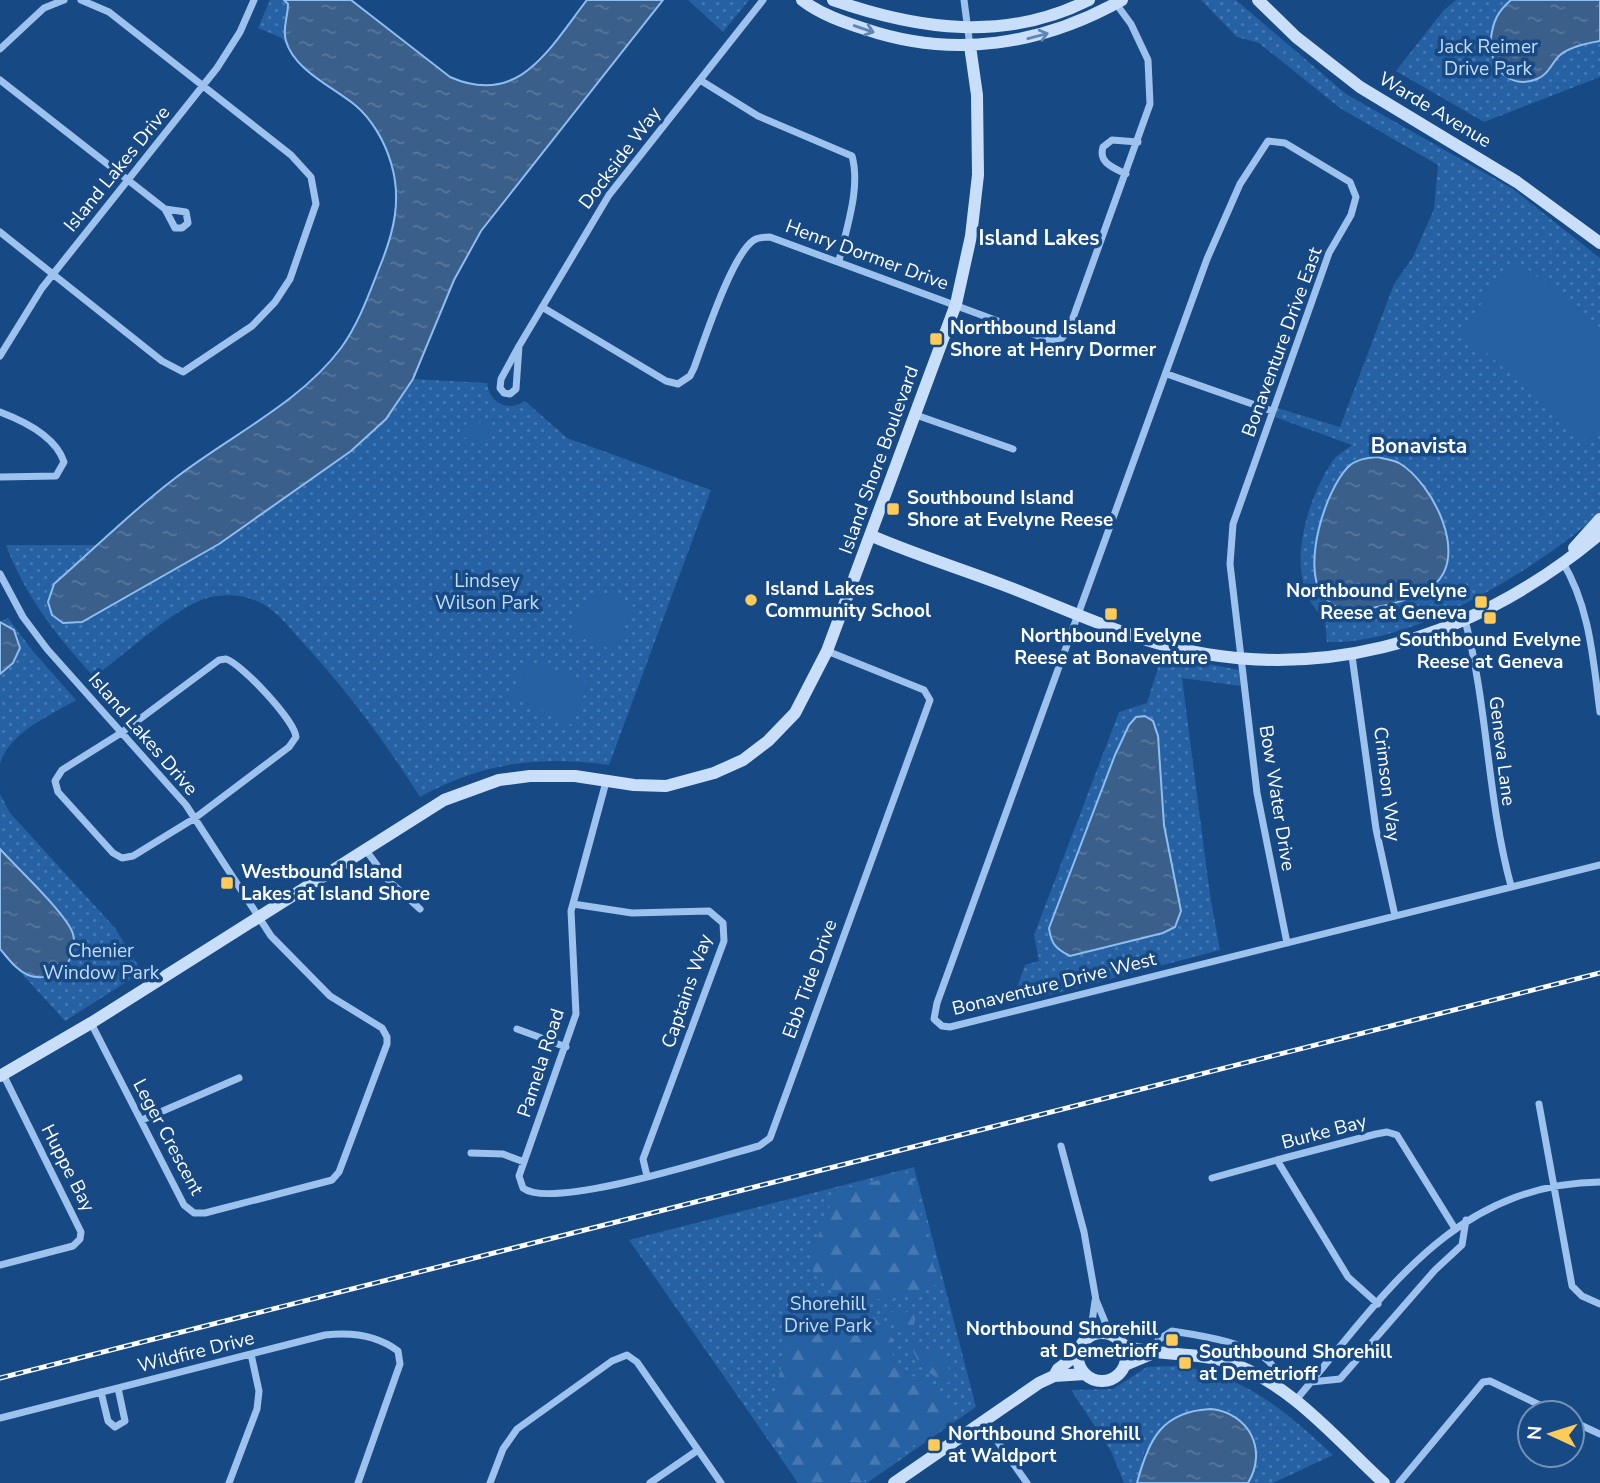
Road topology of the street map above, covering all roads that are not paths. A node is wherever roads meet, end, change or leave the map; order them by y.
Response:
1 (65, 0) edge
2 (81, 0) edge
3 (763, 0) edge
4 (802, 0) edge
5 (834, 0) edge
6 (964, 0) edge
7 (1089, 0) edge
8 (1258, 0) edge
9 (1117, 1) edge
10 (253, 3) edge
11 (968, 29) junction
12 (970, 46) junction
13 (0, 49) edge
14 (0, 80) edge
15 (700, 80) junction
16 (202, 86) junction
17 (1138, 142) junction
18 (1126, 174) junction
19 (128, 181) junction
20 (165, 209) dead end
21 (0, 232) edge
22 (1600, 243) edge
23 (839, 261) junction
24 (52, 274) junction
25 (956, 304) junction
26 (542, 307) junction
27 (519, 346) junction
28 (0, 356) edge
29 (1167, 374) junction
30 (1272, 411) junction
31 (0, 412) edge
32 (916, 415) junction
33 (1013, 449) dead end
34 (0, 477) edge
35 (1600, 519) edge
36 (1600, 534) edge
37 (872, 536) junction
38 (1562, 561) junction
39 (0, 574) edge
40 (1079, 615) junction
41 (1465, 620) junction
42 (827, 651) junction
43 (1352, 656) junction
44 (1242, 657) junction
45 (1600, 712) edge
46 (121, 733) junction
47 (606, 782) junction
48 (195, 818) junction
49 (365, 849) junction
50 (1600, 865) edge
51 (1511, 886) junction
52 (573, 904) junction
53 (420, 909) dead end
54 (1395, 916) junction
55 (258, 918) junction
56 (1287, 943) junction
57 (91, 1023) junction
58 (517, 1029) dead end
59 (566, 1047) junction
60 (1, 1074) edge
61 (239, 1078) dead end
62 (1539, 1104) dead end
63 (142, 1120) junction
64 (1061, 1146) dead end
65 (471, 1153) dead end
66 (1277, 1160) junction
67 (524, 1162) junction
68 (647, 1176) junction
69 (1212, 1178) dead end
70 (1600, 1182) edge
71 (1553, 1186) junction
72 (523, 1188) joint
73 (1466, 1220) junction
74 (1454, 1227) junction
75 (0, 1265) edge
76 (1096, 1300) junction
77 (1378, 1304) junction
78 (1600, 1304) edge
79 (1110, 1334) junction
80 (1090, 1336) junction
81 (1123, 1345) junction
82 (1156, 1352) junction
83 (251, 1354) junction
84 (1078, 1354) junction
85 (1125, 1365) junction
86 (1085, 1374) junction
87 (1054, 1376) junction
88 (1311, 1382) junction
89 (1278, 1386) junction
90 (118, 1388) junction
91 (101, 1392) junction
92 (1527, 1399) edge
93 (1295, 1401) junction
94 (0, 1418) edge
95 (984, 1421) junction
96 (698, 1450) junction
97 (229, 1483) edge
98 (358, 1483) edge
99 (490, 1483) edge
100 (650, 1483) edge
101 (721, 1483) edge
102 (894, 1483) edge
103 (1027, 1483) edge
104 (1384, 1483) edge
105 (1399, 1483) edge

1 - 13 street
2 - 16 street
3 - 15 street, Dockside Way
4 -> 12 street
5 - 11 street
6 - 11 street, Island Shore Boulevard
7 - 11 street
8 - 22 street, Warde Avenue
12 -> 9 street
9 - 17 street
10 - 16 street, Island Lakes Drive
11 - 12 street, Island Shore Boulevard
12 - 25 street, Island Shore Boulevard
14 - 19 street
15 - 23 street
15 - 26 street, Dockside Way
16 - 19 street, Island Lakes Drive
16 - 24 street
17 - 18 street
17 - 18 street
18 - 25 street, Henry Dormer Drive
19 - 20 street
19 - 24 street, Island Lakes Drive
21 - 24 street
23 - 25 street, Henry Dormer Drive
23 - 26 street, Henry Dormer Drive
24 - 28 street, Island Lakes Drive
25 - 32 street, Island Shore Boulevard
26 - 27 street, Dockside Way
27 - 27 street, Dockside Way
29 - 30 street
29 - 30 street, Bonaventure Drive East
29 - 40 street, Bonaventure Drive East
30 - 44 street, Bonaventure Drive East
31 - 34 street
32 - 33 street
32 - 37 street, Island Shore Boulevard
35 - 38 street
36 - 38 street
37 - 40 street
37 - 42 street, Island Shore Boulevard
38 - 41 street
38 - 45 street
39 - 46 street, Island Lakes Drive
40 - 44 street
40 - 56 street, Bonaventure Drive West
41 - 43 street
41 - 51 street, Geneva Lane
42 - 47 street, Island Shore Boulevard
42 - 68 street, Ebb Tide Drive
43 - 44 street
43 - 54 street, Crimson Way
44 - 56 street, Bow Water Drive
46 - 48 street, Island Lakes Drive
46 - 48 street
46 - 48 street
47 - 49 street, Island Shore Boulevard
47 - 52 street, Pamela Road
48 - 55 street, Island Lakes Drive
49 - 53 street
49 - 55 street, Island Shore Boulevard
50 - 51 street, Bonaventure Drive West
51 - 54 street, Bonaventure Drive West
52 - 59 street, Pamela Road
52 - 68 street, Captains Way
54 - 56 street, Bonaventure Drive West
55 - 57 street, Island Shore Boulevard
55 - 63 street, Leger Crescent
57 - 60 street, Island Shore Boulevard
57 - 63 street, Leger Crescent
58 - 59 street
59 - 67 street, Pamela Road
60 - 75 street, Huppe Bay
61 - 63 street
62 - 71 street
64 - 76 street
65 - 67 street
66 - 69 street, Burke Bay
66 - 74 street, Burke Bay
66 - 77 street, Burke Bay
67 - 72 street, Pamela Road
68 - 72 street, Ebb Tide Drive
70 - 71 street
71 - 73 street
71 - 78 street
73 - 74 street
73 - 88 street
74 - 77 street
76 - 79 street
76 - 80 street
77 - 88 street
79 - 80 street
79 - 81 street
80 - 84 street
81 - 82 street
81 - 85 street
82 - 85 street
82 - 89 street
82 - 89 street
83 - 90 street, Wildfire Drive
83 - 97 street
83 - 98 street, Wildfire Drive
84 - 86 street
84 - 87 street
85 - 86 street
86 - 87 street
87 - 95 street
88 - 93 street
89 - 93 street
90 - 91 street, Wildfire Drive
90 - 91 street
91 - 94 street, Wildfire Drive
92 - 105 street
93 - 104 street
95 - 102 street
95 - 103 street
96 - 99 street
96 - 100 street
96 - 101 street

